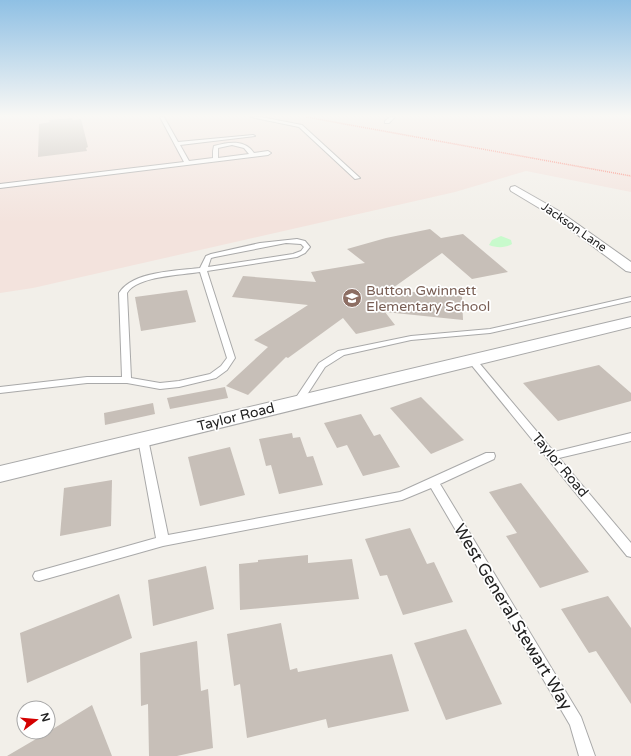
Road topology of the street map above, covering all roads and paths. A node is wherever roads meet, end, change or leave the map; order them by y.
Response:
1 (182, 152) edge
2 (215, 152) edge
3 (329, 152) edge
4 (500, 152) edge
5 (268, 153) dead end
6 (252, 155) joint
7 (216, 159) junction
8 (187, 162) junction
9 (631, 176) edge
10 (357, 178) dead end
11 (0, 186) edge
12 (515, 189) dead end
13 (631, 268) edge
14 (203, 269) junction
15 (631, 299) edge
16 (631, 322) edge
17 (472, 360) junction
18 (127, 380) junction
19 (0, 390) edge
20 (298, 402) junction
21 (631, 437) edge
22 (143, 439) junction
23 (490, 456) dead end
24 (552, 456) junction
25 (0, 474) edge
26 (433, 482) junction
27 (164, 542) junction
28 (631, 552) edge
29 (39, 576) dead end
30 (587, 756) edge

1 - 8 lane
2 - 7 lane
3 - 10 lane
4 - 9 path
5 - 6 lane
6 - 7 lane
7 - 8 lane
8 - 11 lane
12 - 13 street, Jackson Lane
14 - 14 lane
14 - 18 lane
14 - 18 lane
15 - 20 lane
16 - 17 street, Taylor Road
17 - 20 street, Taylor Road
17 - 24 lane, Taylor Road
18 - 19 lane
20 - 22 street, Taylor Road
21 - 24 lane
22 - 25 street, Taylor Road
22 - 27 lane
23 - 26 lane
24 - 28 lane, Taylor Road
26 - 27 lane
26 - 30 lane, West General Stewart Way
27 - 29 lane

